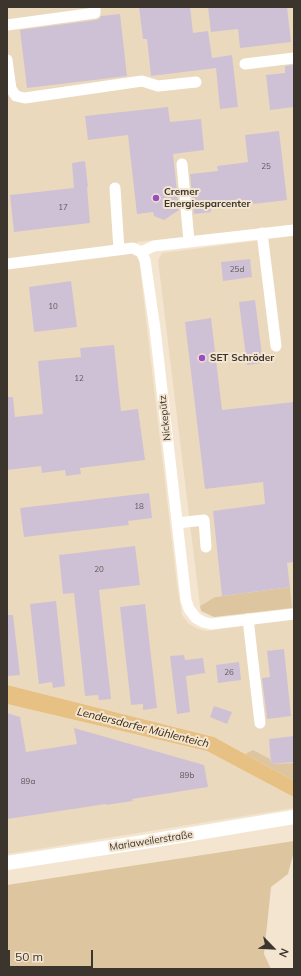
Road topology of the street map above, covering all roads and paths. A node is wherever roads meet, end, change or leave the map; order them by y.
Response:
1 (95, 7) edge
2 (7, 25) edge
3 (294, 58) edge
4 (7, 60) edge
5 (245, 64) dead end
6 (196, 82) dead end
7 (182, 164) dead end
8 (115, 188) dead end
9 (294, 230) edge
10 (262, 233) junction
11 (189, 241) junction
12 (119, 250) junction
13 (141, 252) junction
14 (7, 264) edge
15 (276, 346) dead end
16 (177, 523) junction
17 (206, 547) dead end
18 (294, 614) edge
19 (248, 619) junction
20 (260, 723) dead end
21 (294, 817) edge
22 (7, 864) edge

1 - 2 street
3 - 5 street
4 - 6 street
7 - 11 street
8 - 12 street
9 - 10 street
10 - 11 street
10 - 15 street
11 - 13 street
12 - 13 street
12 - 14 street
13 - 16 street, Nickepütz
16 - 17 street
16 - 19 street, Nickepütz
18 - 19 street, Nickepütz
19 - 20 street
21 - 22 main road, Mariaweilerstraße

